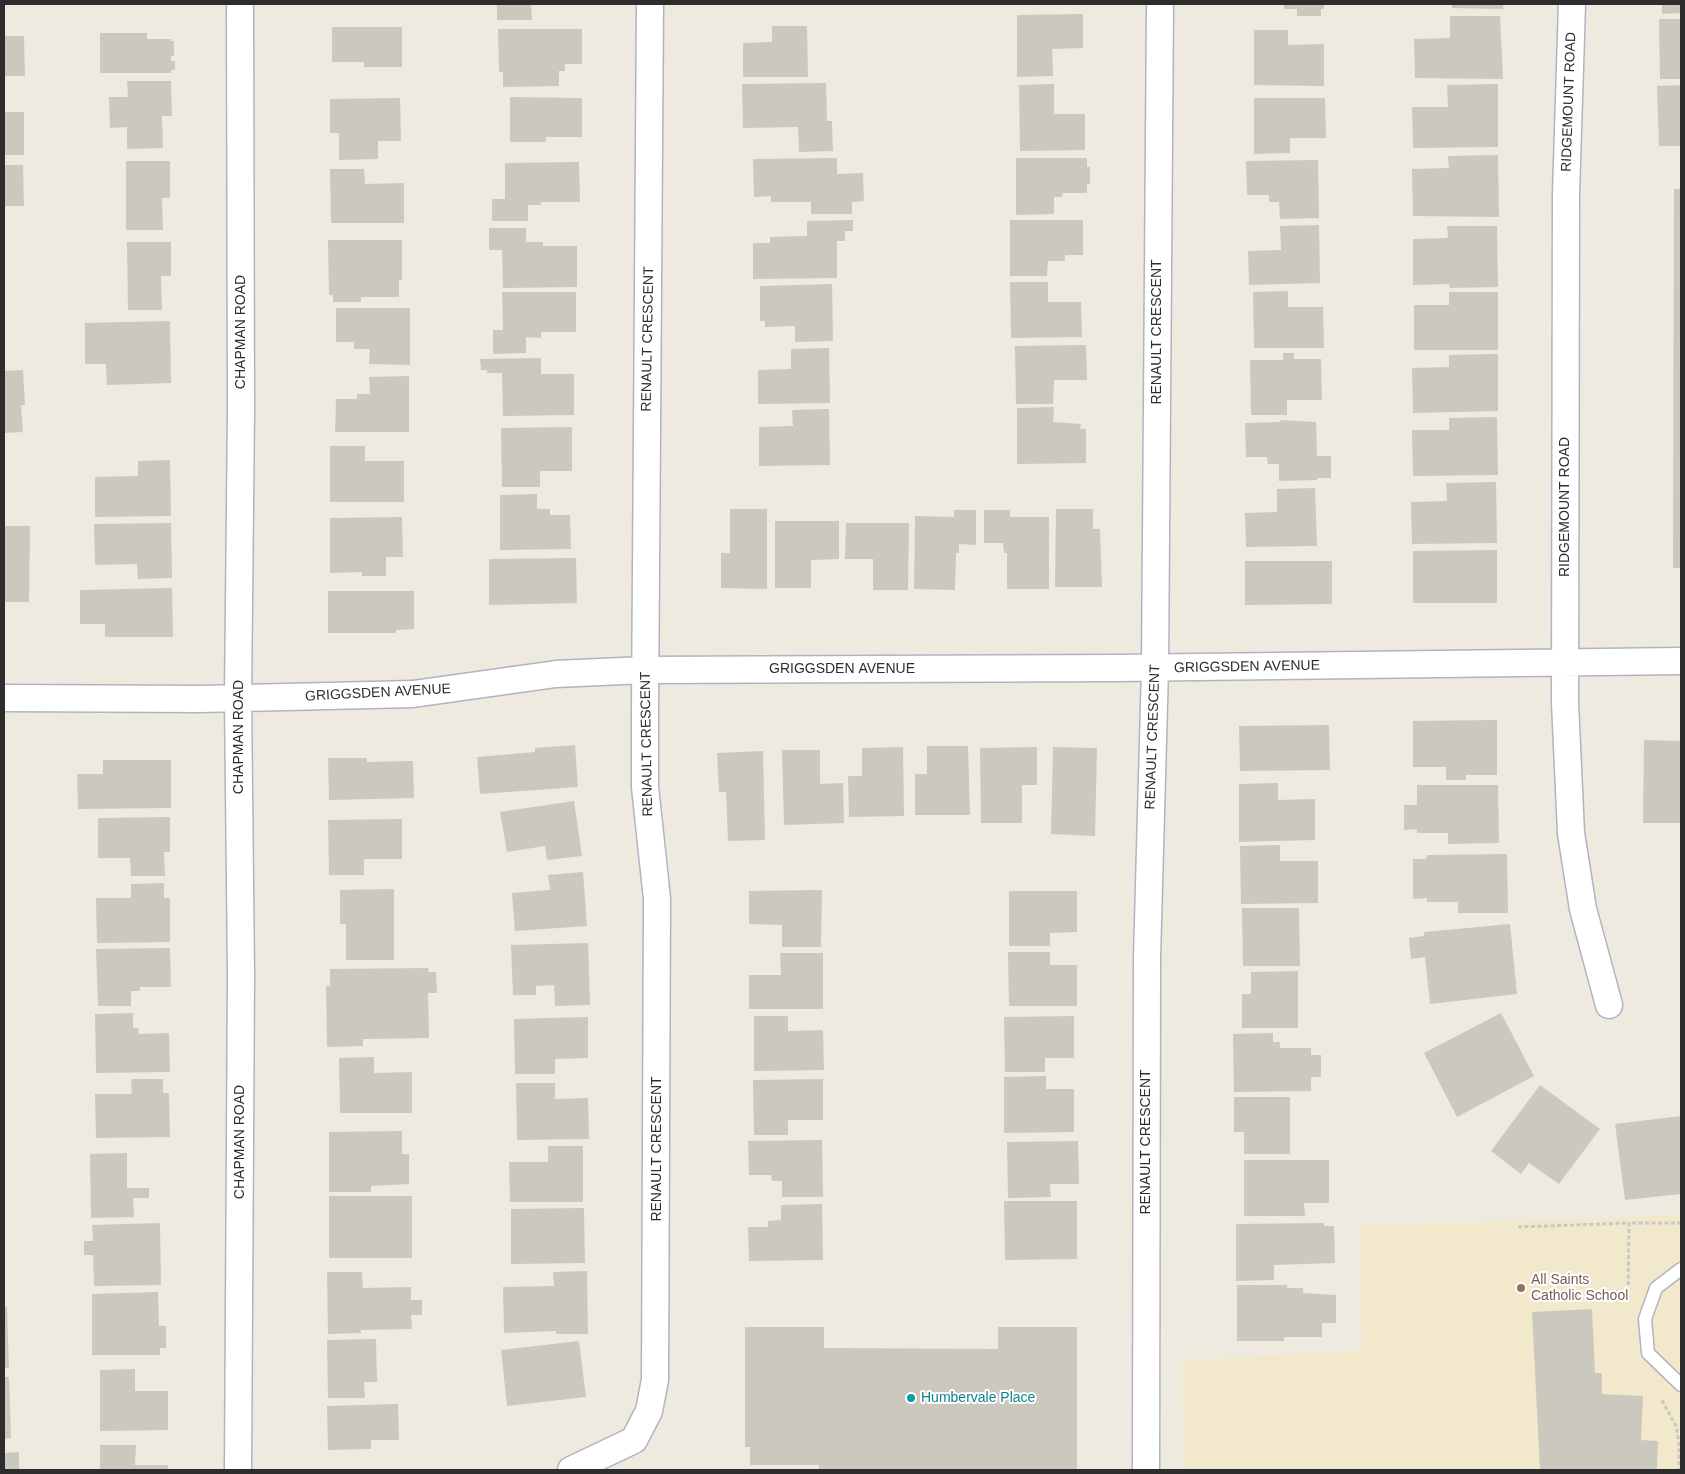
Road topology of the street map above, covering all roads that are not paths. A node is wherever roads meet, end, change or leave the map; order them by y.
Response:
1 (240, 4) edge
2 (650, 4) edge
3 (1160, 4) edge
4 (1572, 4) edge
5 (1681, 662) edge
6 (1565, 663) junction
7 (1155, 668) junction
8 (645, 670) junction
9 (4, 698) edge
10 (238, 698) junction
11 (1610, 1005) dead end
12 (1681, 1269) edge
13 (1681, 1385) edge
14 (238, 1470) edge
15 (571, 1470) edge
16 (1146, 1470) edge

1 - 10 street, CHAPMAN ROAD
2 - 8 street, RENAULT CRESCENT
3 - 7 street, RENAULT CRESCENT
4 - 6 street, RIDGEMOUNT ROAD
5 - 6 street, GRIGGSDEN AVENUE
6 - 7 street, GRIGGSDEN AVENUE
6 - 11 street, RIDGEMOUNT ROAD
7 - 8 street, GRIGGSDEN AVENUE
7 - 16 street, RENAULT CRESCENT
8 - 10 street, GRIGGSDEN AVENUE
8 - 15 street, RENAULT CRESCENT
9 - 10 street, GRIGGSDEN AVENUE
10 - 14 street, CHAPMAN ROAD
12 - 13 lane

